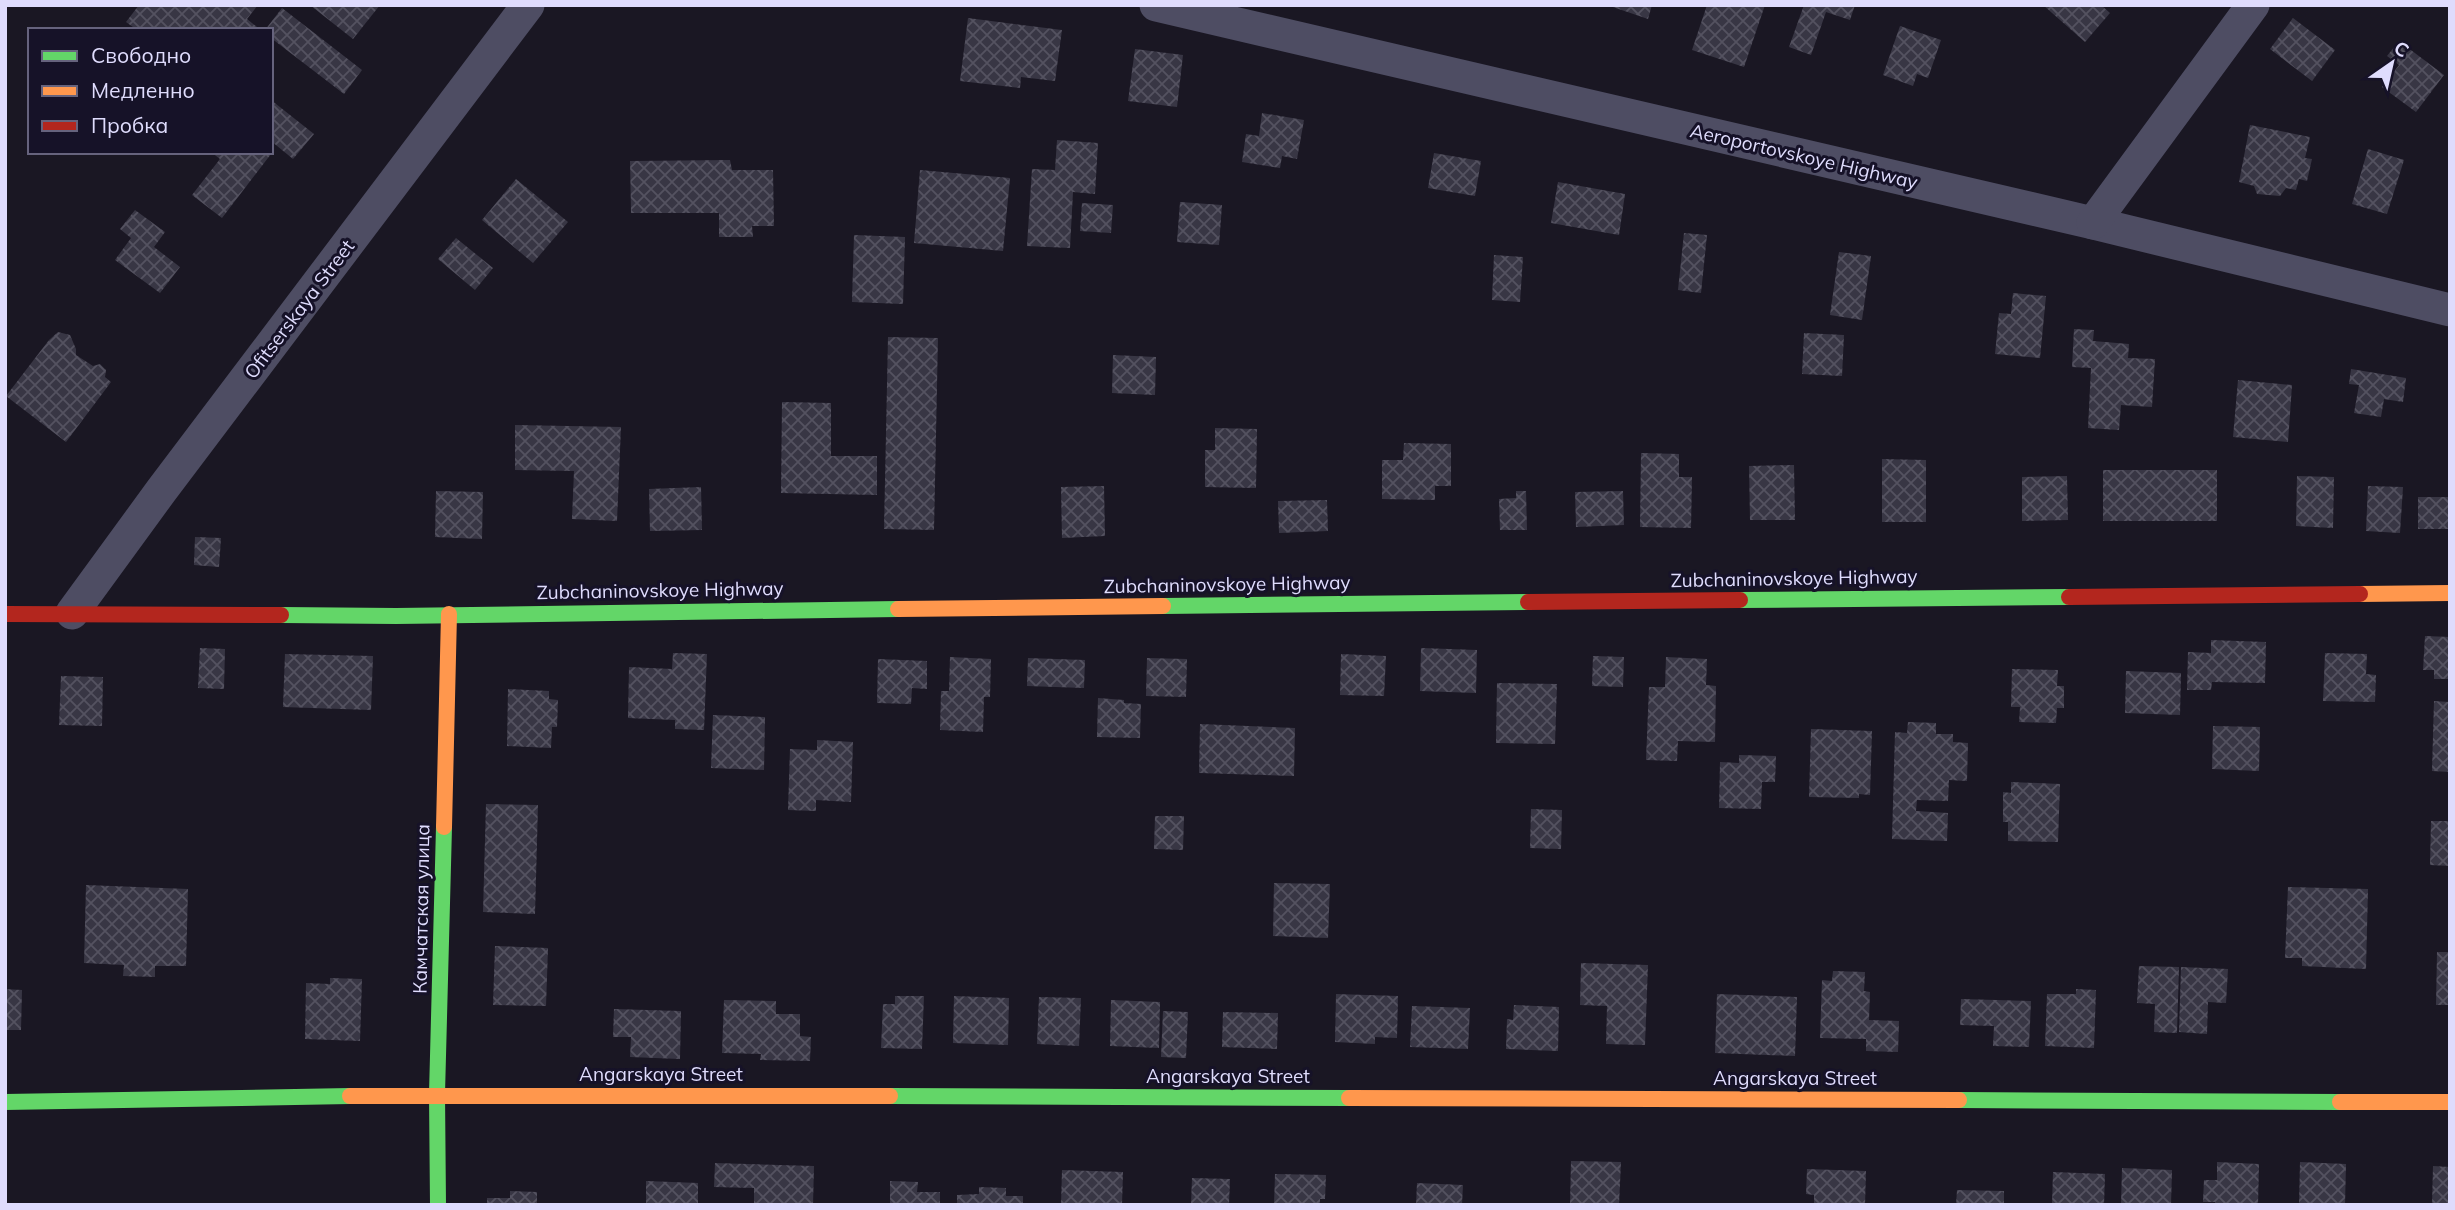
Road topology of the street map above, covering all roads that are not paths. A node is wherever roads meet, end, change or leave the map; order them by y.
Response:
1 (528, 5) edge
2 (1156, 5) edge
3 (2253, 5) edge
4 (2094, 223) junction
5 (2450, 310) edge
6 (2450, 593) edge
7 (72, 613) junction
8 (5, 614) edge
9 (449, 614) junction
10 (437, 1094) junction
11 (5, 1102) edge
12 (2450, 1102) edge
13 (438, 1205) edge

1 - 7 street, Ofitserskaya Street
2 - 4 street, Aeroportovskoye Highway
3 - 4 street
4 - 5 street, Aeroportovskoye Highway
6 - 9 street, Zubchaninovskoye Highway
7 - 8 street, Zubchaninovskoye Highway
7 - 9 street, Zubchaninovskoye Highway
9 - 10 street, Камчатская улица
10 - 11 street, Angarskaya Street
10 - 12 street, Angarskaya Street
10 - 13 street, Камчатская улица

